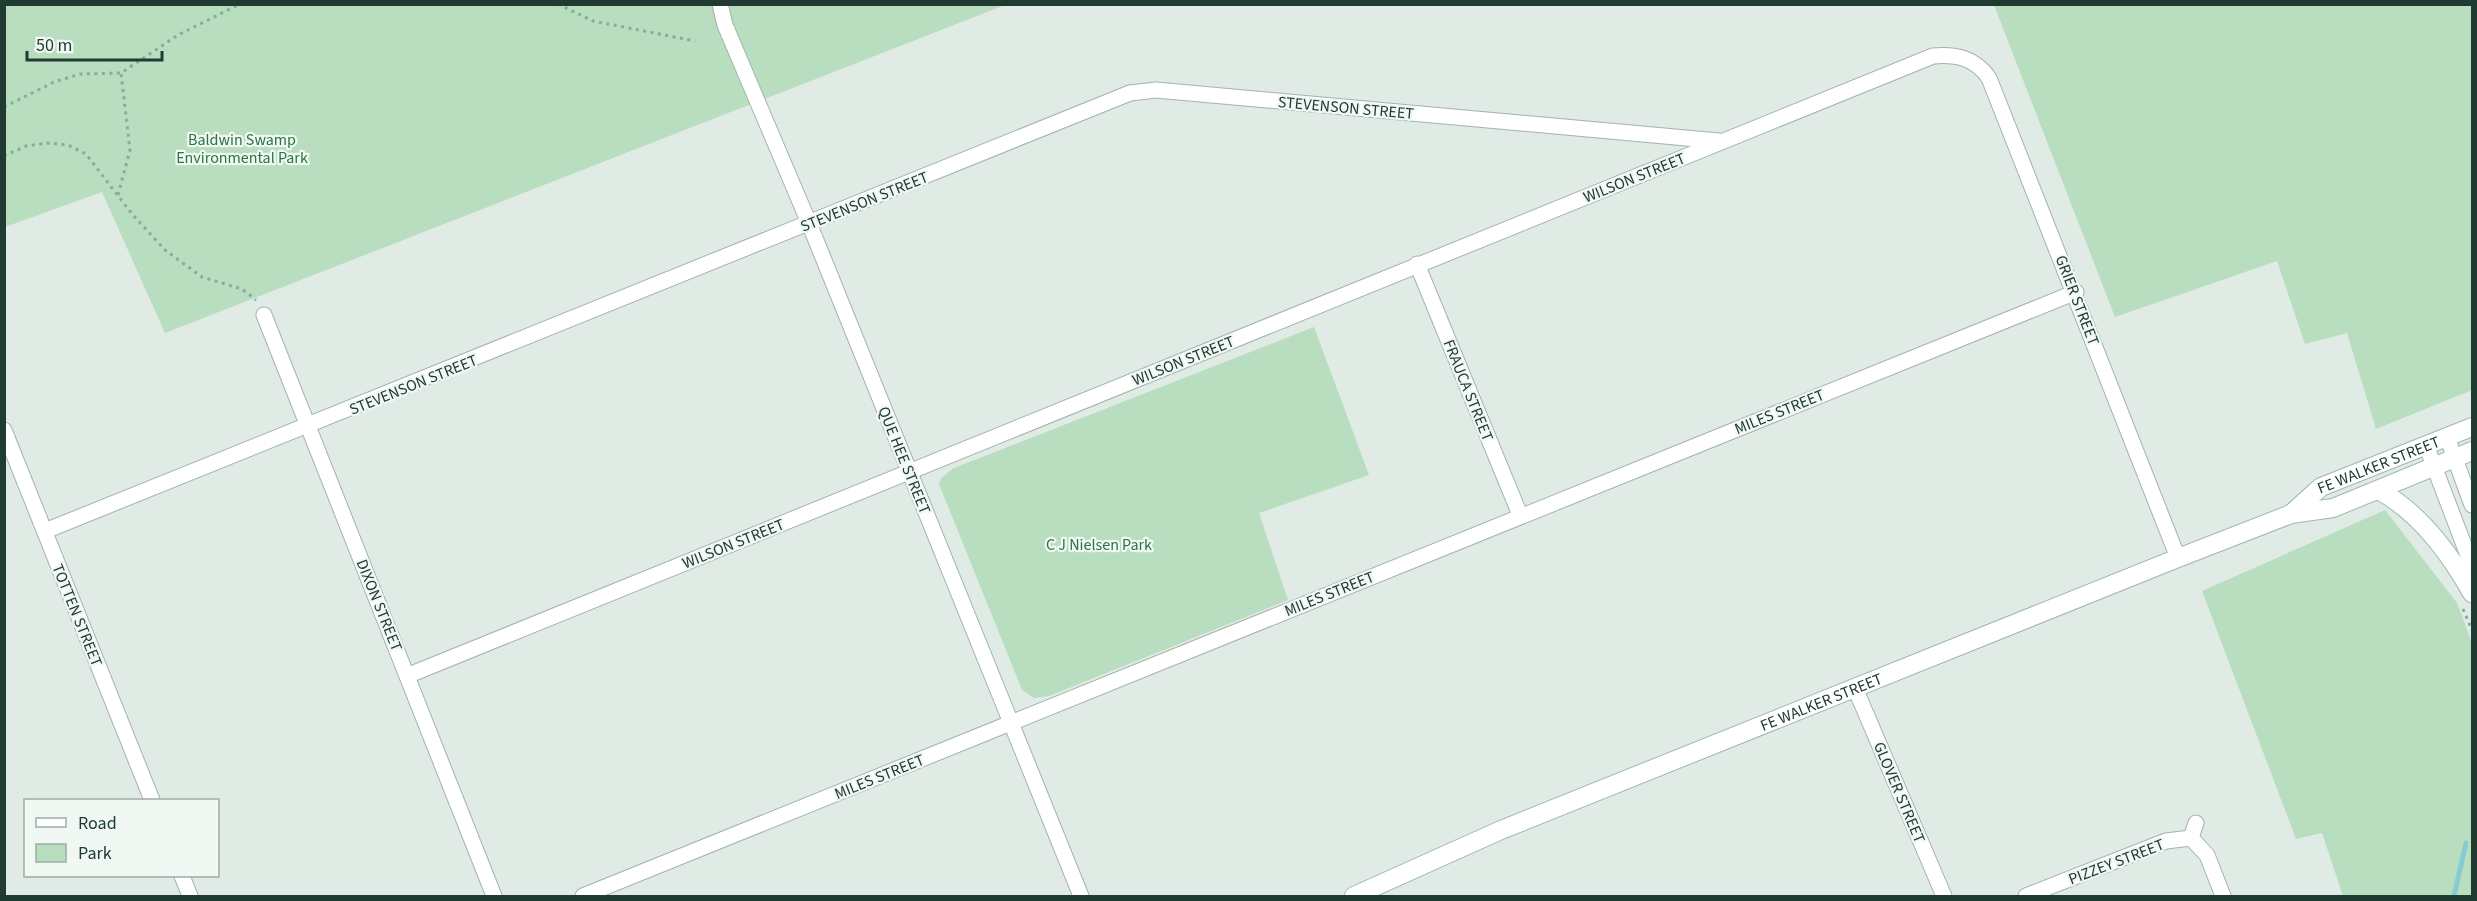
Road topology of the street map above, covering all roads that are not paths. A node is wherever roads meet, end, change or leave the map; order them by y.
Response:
1 (720, 4) edge
2 (1960, 56) joint
3 (1723, 141) junction
4 (809, 223) junction
5 (1417, 264) junction
6 (2076, 292) junction
7 (264, 315) road end
8 (308, 427) junction
9 (2472, 427) edge
10 (4, 430) edge
11 (2447, 437) junction
12 (2427, 445) junction
13 (2464, 455) edge
14 (2435, 467) junction
15 (910, 472) junction
16 (2378, 490) junction
17 (2472, 505) edge
18 (2290, 514) junction
19 (1520, 515) junction
20 (45, 531) junction
21 (2178, 558) junction
22 (2472, 566) edge
23 (2472, 593) edge
24 (409, 675) junction
25 (1855, 688) junction
26 (1011, 721) junction
27 (151, 799) edge
28 (2196, 823) dead end
29 (2191, 838) junction
30 (182, 877) edge
31 (190, 897) edge
32 (494, 897) edge
33 (584, 897) edge
34 (1081, 897) edge
35 (1354, 897) edge
36 (1944, 897) edge
37 (2026, 897) edge
38 (2223, 897) edge

1 - 4 street, QUE HEE STREET
2 - 3 street, WILSON STREET
2 - 6 street, GRIER STREET
3 - 4 street, STEVENSON STREET
3 - 5 street, WILSON STREET
4 - 8 street, STEVENSON STREET
4 - 15 street, QUE HEE STREET
5 - 15 street, WILSON STREET
5 - 19 street, FRAUCA STREET
6 - 19 street, MILES STREET
6 - 21 street, GRIER STREET
7 - 8 street, DIXON STREET
8 - 20 street, STEVENSON STREET
8 - 24 street, DIXON STREET
9 - 11 main road, FE WALKER STREET
10 - 20 street, TOTTEN STREET
11 - 12 main road, FE WALKER STREET
11 - 13 street
12 - 14 street
12 - 18 main road, FE WALKER STREET
13 - 14 main road, FE WALKER STREET
13 - 17 street
14 - 16 main road, FE WALKER STREET
14 - 22 street
15 - 24 street, WILSON STREET
15 - 26 street, QUE HEE STREET
16 - 18 main road, FE WALKER STREET
16 - 23 main road
18 - 21 main road, FE WALKER STREET
19 - 26 street, MILES STREET
20 - 27 street, TOTTEN STREET
21 - 25 main road, FE WALKER STREET
24 - 32 street, DIXON STREET
25 - 35 main road, FE WALKER STREET
25 - 36 street, GLOVER STREET
26 - 33 street, MILES STREET
26 - 34 street, QUE HEE STREET
28 - 29 street
29 - 37 street, PIZZEY STREET
29 - 38 street
30 - 31 street

